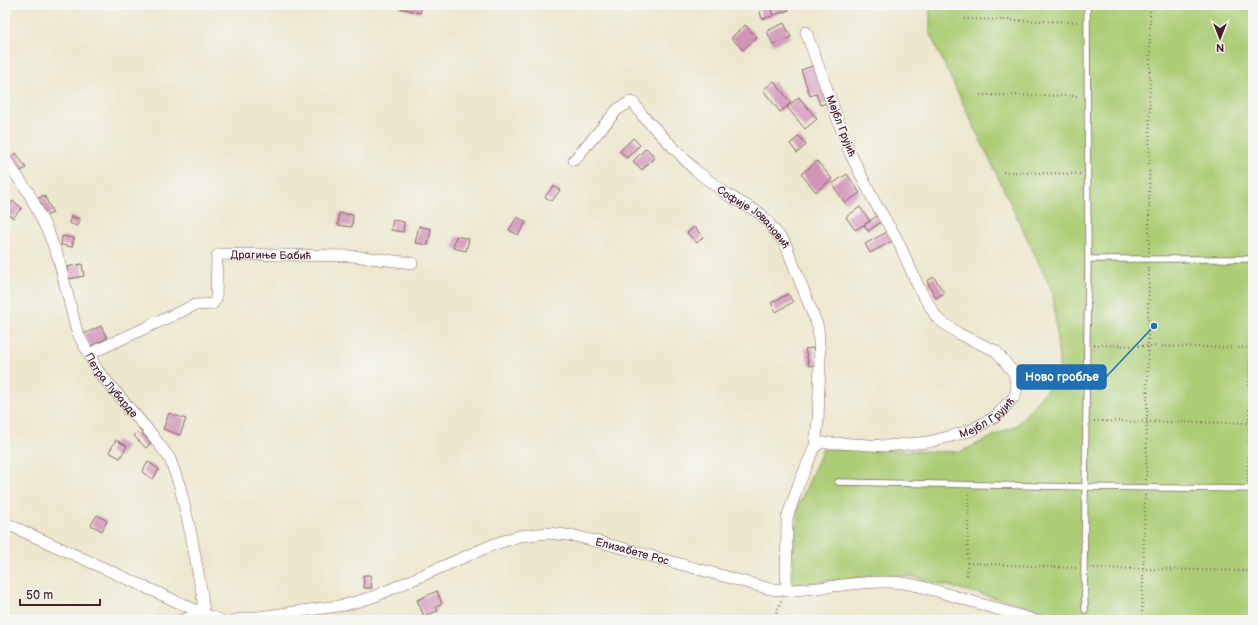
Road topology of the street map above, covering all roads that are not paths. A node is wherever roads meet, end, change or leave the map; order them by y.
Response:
1 (1087, 5) edge
2 (806, 32) dead end
3 (5, 159) edge
4 (574, 160) dead end
5 (1088, 259) junction
6 (1252, 259) edge
7 (412, 263) dead end
8 (89, 354) junction
9 (816, 446) junction
10 (838, 482) dead end
11 (1085, 487) junction
12 (1251, 489) edge
13 (5, 523) edge
14 (786, 591) junction
15 (1085, 610) dead end
16 (204, 614) junction
17 (182, 620) edge
18 (220, 620) edge
19 (236, 620) edge
20 (1034, 620) edge

1 - 5 lane
2 - 9 street, Мејбл Грујић
3 - 8 street, Петра Лубарде
4 - 9 street, Софије Јовановић
5 - 6 lane
5 - 11 lane
7 - 8 street, Драгиње Бабић
8 - 16 street, Петра Лубарде
9 - 14 street
10 - 11 lane
11 - 12 lane
11 - 15 lane
13 - 16 street
14 - 19 street, Елизабете Рос
14 - 20 street, Елизабете Рос
16 - 17 street
16 - 18 street

